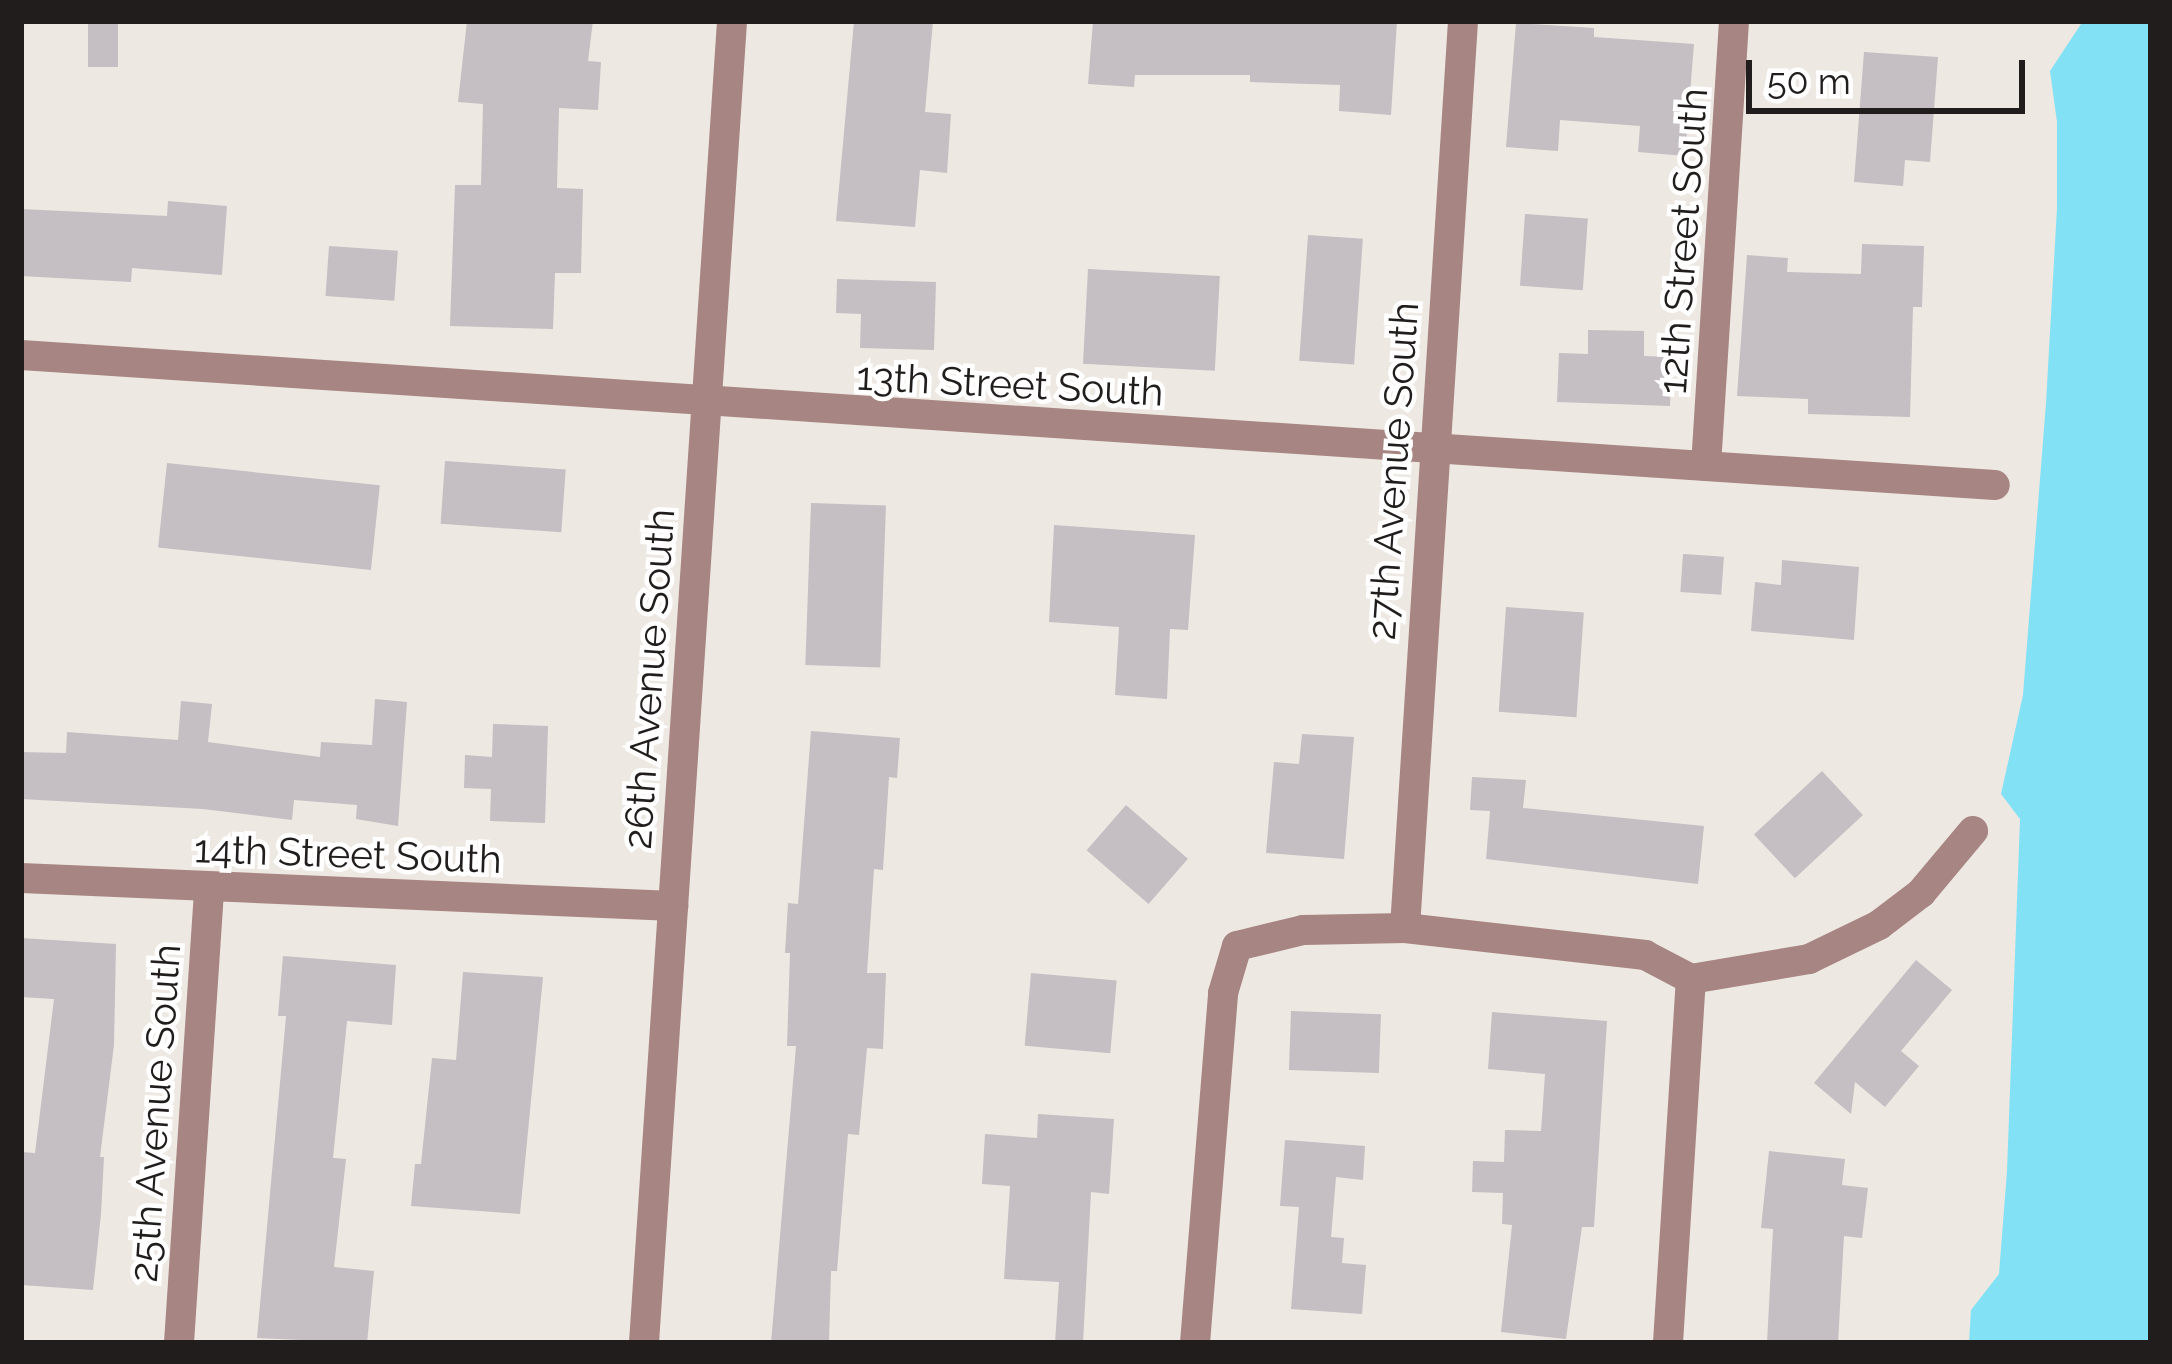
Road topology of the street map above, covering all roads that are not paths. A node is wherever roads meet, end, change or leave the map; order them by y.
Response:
1 (732, 21) edge
2 (1463, 21) edge
3 (1733, 21) edge
4 (21, 356) edge
5 (707, 404) junction
6 (1436, 449) junction
7 (1706, 466) junction
8 (1995, 485) dead end
9 (1972, 831) dead end
10 (21, 878) edge
11 (208, 889) junction
12 (673, 906) junction
13 (1405, 928) junction
14 (1691, 979) junction
15 (179, 1343) edge
16 (644, 1343) edge
17 (1195, 1343) edge
18 (1668, 1343) edge

1 - 5 street, 26th Avenue South
2 - 6 street, 27th Avenue South
3 - 7 street, 12th Street South
4 - 5 street, 13th Street South
5 - 6 street, 13th Street South
5 - 12 street, 26th Avenue South
6 - 7 street, 13th Street South
6 - 13 street, 27th Avenue South
7 - 8 street, 13th Street South
9 - 14 street
10 - 11 street, 14th Street South
11 - 12 street, 14th Street South
11 - 15 street, 25th Avenue South
12 - 16 street, 26th Avenue South
13 - 14 street
13 - 17 street
14 - 18 street

